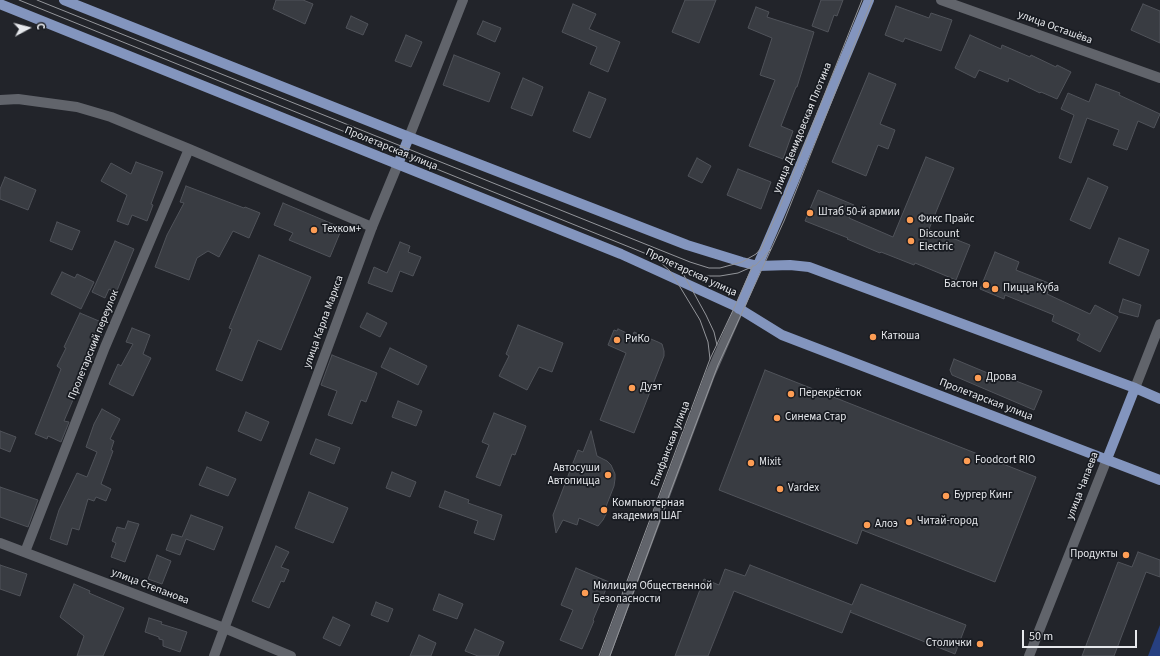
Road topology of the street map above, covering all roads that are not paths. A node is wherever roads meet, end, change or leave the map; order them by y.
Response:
1 (64, 0) edge
2 (463, 0) edge
3 (869, 0) edge
4 (941, 0) edge
5 (0, 4) edge
6 (1160, 78) edge
7 (0, 100) edge
8 (409, 136) junction
9 (189, 149) junction
10 (398, 164) junction
11 (372, 227) junction
12 (758, 266) junction
13 (739, 309) junction
14 (1160, 324) edge
15 (1135, 388) junction
16 (1160, 399) edge
17 (1107, 459) junction
18 (1160, 480) edge
19 (0, 543) edge
20 (25, 552) junction
21 (224, 628) junction
22 (214, 656) edge
23 (291, 656) edge
24 (604, 656) edge
25 (1029, 656) edge

1 - 8 main road, Пролетарская улица
2 - 8 street, улица Карла Маркса
3 - 12 main road, улица Демидовская Плотина
4 - 6 street, улица Осташёва
5 - 10 main road, Пролетарская улица
7 - 9 street
8 - 10 main road, улица Карла Маркса
8 - 12 main road, Пролетарская улица
9 - 11 street
9 - 20 street, Пролетарский переулок
10 - 11 street, улица Карла Маркса
10 - 13 main road, Пролетарская улица
11 - 21 street, улица Карла Маркса
12 - 13 main road, Пролетарская улица
12 - 15 main road, Пролетарская улица
13 - 17 main road, Пролетарская улица
13 - 24 street, Епифанская улица
14 - 15 street, улица Чапаева
15 - 16 main road, Пролетарская улица
15 - 17 main road, улица Чапаева
17 - 18 main road, Пролетарская улица
17 - 25 street, улица Чапаева
19 - 20 street, улица Степанова
20 - 21 street, улица Степанова
21 - 22 street, улица Карла Маркса
21 - 23 street, улица Степанова

